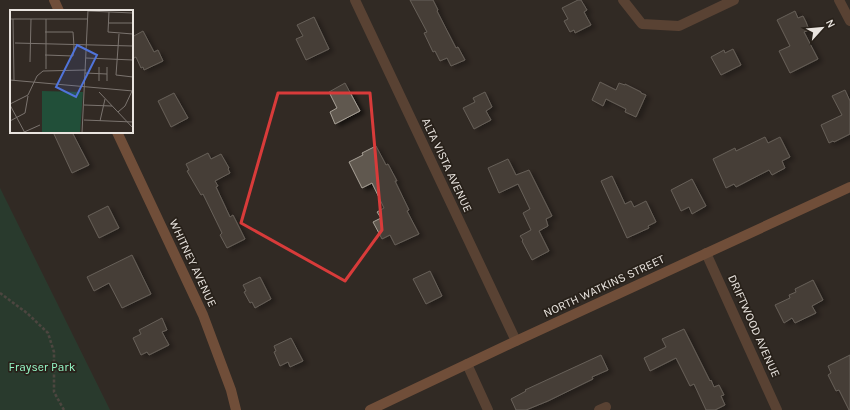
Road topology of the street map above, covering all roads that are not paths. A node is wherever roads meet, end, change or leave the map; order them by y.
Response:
1 (54, 0) edge
2 (355, 0) edge
3 (623, 0) edge
4 (734, 0) edge
5 (839, 0) edge
6 (59, 10) edge
7 (850, 21) edge
8 (117, 133) edge
9 (850, 187) edge
10 (706, 253) junction
11 (516, 341) junction
12 (467, 364) junction
13 (236, 410) edge
14 (370, 410) edge
15 (488, 410) edge
16 (777, 410) edge

1 - 6 main road
2 - 11 street, ALTA VISTA AVENUE
3 - 4 street
5 - 7 street
8 - 13 main road, WHITNEY AVENUE
9 - 10 main road, NORTH WATKINS STREET
10 - 11 main road, NORTH WATKINS STREET
10 - 16 street, DRIFTWOOD AVENUE
11 - 12 main road, NORTH WATKINS STREET
12 - 14 main road, NORTH WATKINS STREET
12 - 15 street

